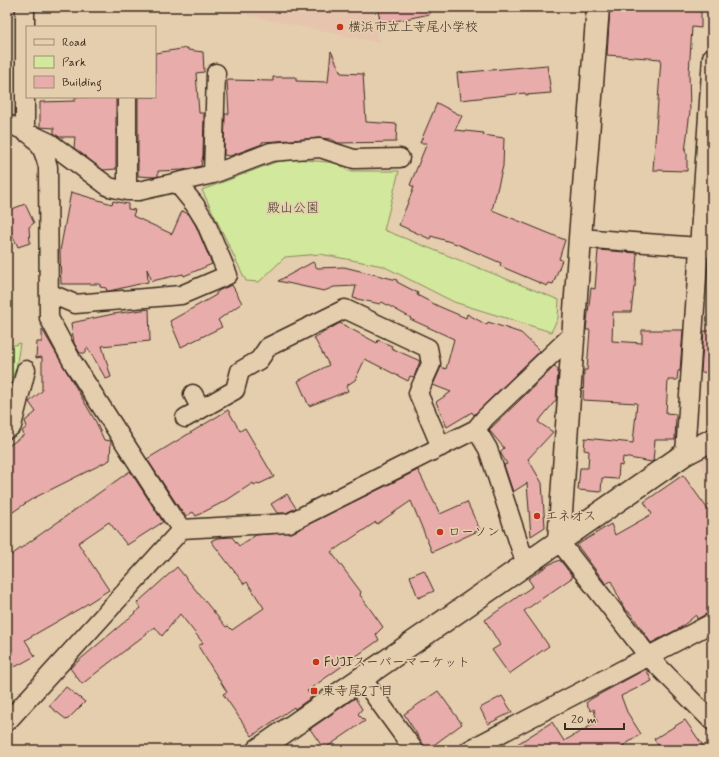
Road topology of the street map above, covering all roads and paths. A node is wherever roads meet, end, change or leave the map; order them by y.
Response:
1 (25, 7) edge
2 (598, 7) edge
3 (26, 38) edge
4 (712, 57) edge
5 (216, 73) dead end
6 (28, 98) edge
7 (127, 98) edge
8 (7, 124) edge
9 (29, 133) junction
10 (400, 158) dead end
11 (213, 174) junction
12 (176, 183) junction
13 (126, 191) junction
14 (580, 238) junction
15 (705, 248) edge
16 (49, 293) junction
17 (574, 333) junction
18 (26, 370) dead end
19 (185, 418) dead end
20 (7, 429) edge
21 (476, 429) junction
22 (712, 440) edge
23 (441, 447) junction
24 (685, 454) junction
25 (182, 529) junction
26 (560, 541) junction
27 (526, 565) junction
28 (712, 623) edge
29 (649, 657) junction
30 (361, 677) junction
31 (712, 721) edge
32 (7, 722) edge
33 (258, 750) edge
34 (414, 750) edge
35 (469, 750) edge

1 - 3 street
2 - 14 street
4 - 15 street
5 - 11 street
6 - 9 street
7 - 13 street
8 - 9 street
9 - 13 street
9 - 16 street
10 - 11 street
11 - 12 street
12 - 13 street
12 - 16 street
14 - 15 street
14 - 17 street
15 - 24 street
16 - 25 street
17 - 21 street
17 - 26 street
18 - 20 street
19 - 23 street
21 - 23 street
21 - 27 street
22 - 24 street
23 - 25 street
24 - 26 street
25 - 32 street
26 - 27 street
26 - 29 street
27 - 30 street
28 - 29 street
29 - 31 street
29 - 35 street
30 - 33 street
30 - 34 street

